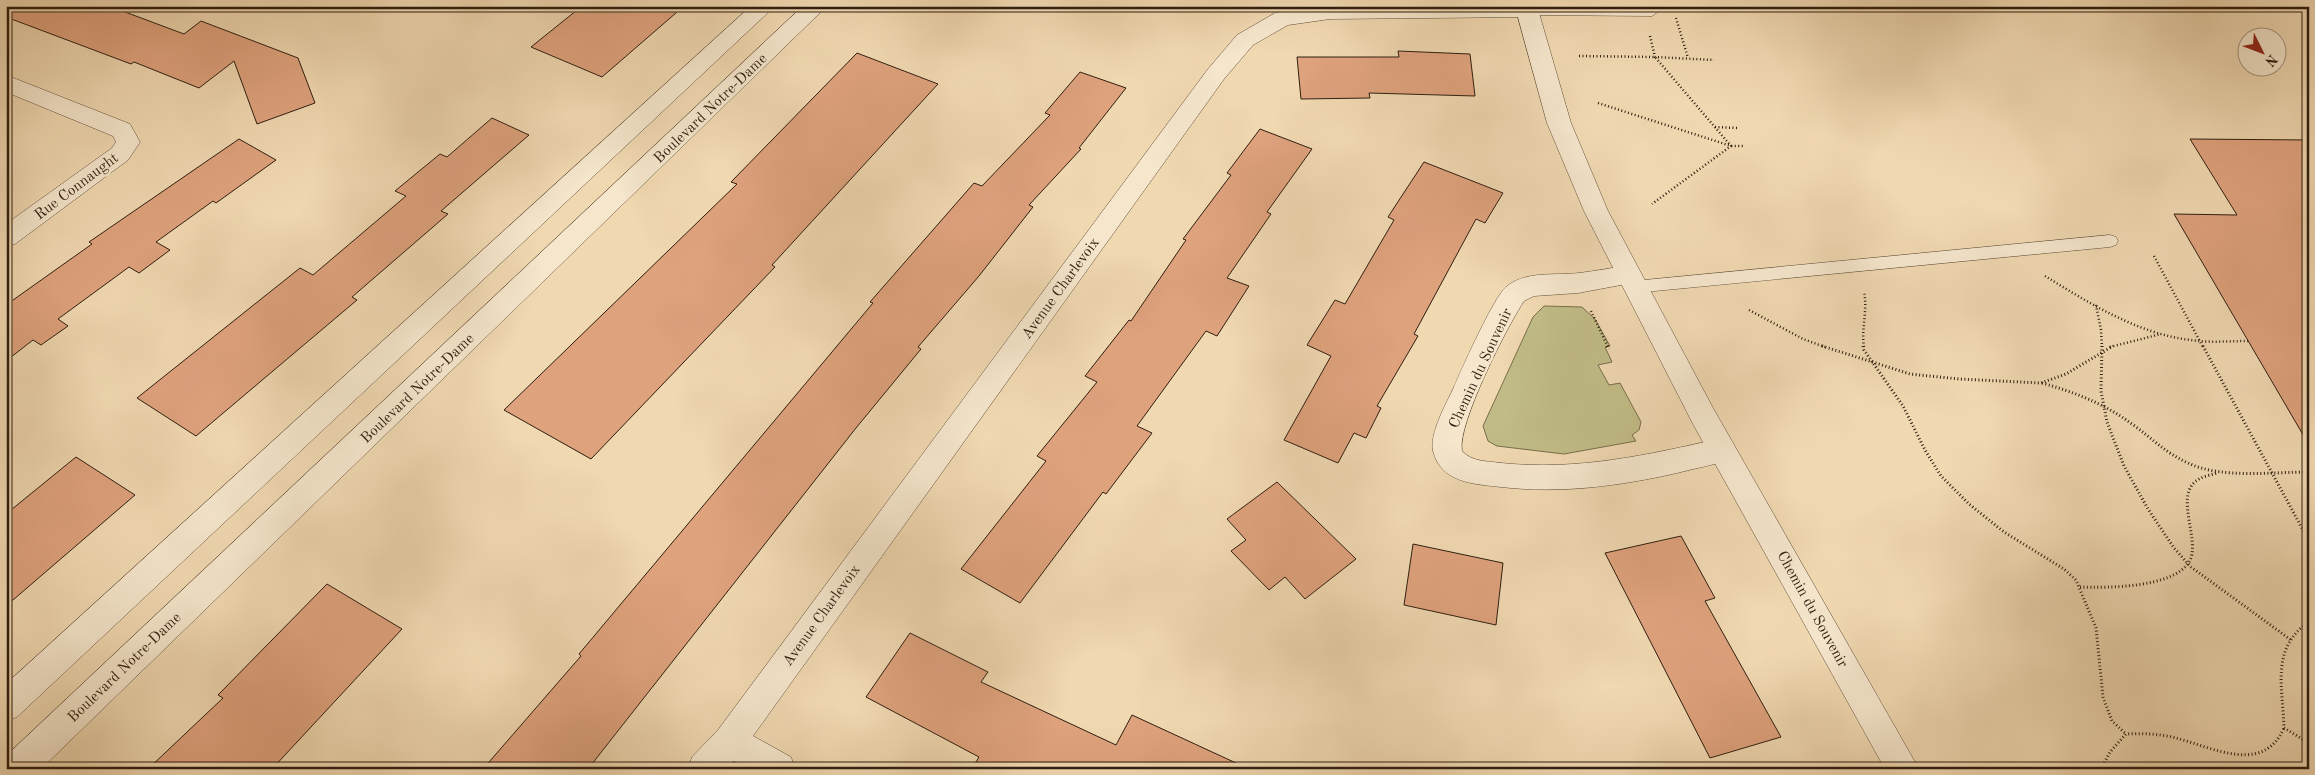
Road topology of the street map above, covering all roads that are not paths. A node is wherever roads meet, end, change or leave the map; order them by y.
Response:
1 (764, 6) edge
2 (816, 6) edge
3 (1651, 6) edge
4 (1527, 8) edge
5 (6, 84) edge
6 (6, 237) edge
7 (2110, 241) dead end
8 (1631, 281) junction
9 (1722, 450) junction
10 (6, 706) edge
11 (730, 741) junction
12 (17, 769) edge
13 (704, 769) edge
14 (779, 769) edge
15 (1903, 769) edge

1 - 10 street
2 - 12 street, Boulevard Notre-Dame
3 - 4 lane
4 - 8 street, Chemin du Souvenir
4 - 11 street, Avenue Charlevoix
5 - 6 street, Rue Connaught
7 - 8 lane
8 - 9 street, Chemin du Souvenir
8 - 9 street, Chemin du Souvenir
9 - 15 street, Chemin du Souvenir
11 - 13 street, Avenue Charlevoix
11 - 14 street

